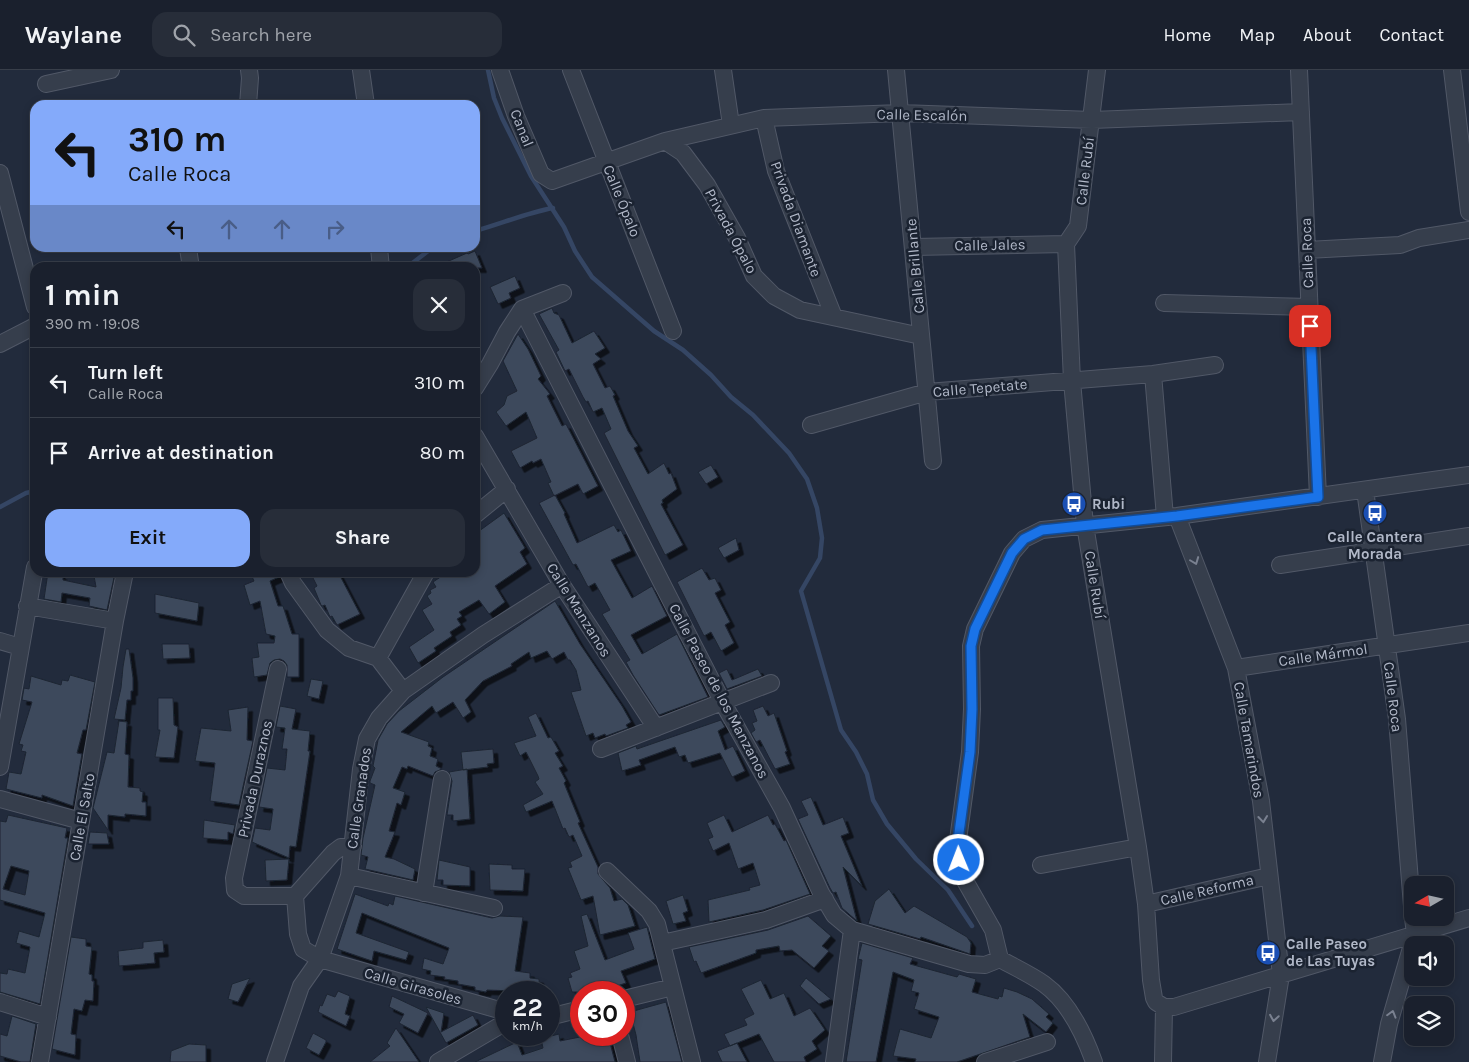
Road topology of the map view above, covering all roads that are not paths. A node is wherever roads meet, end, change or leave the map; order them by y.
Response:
1 (111, 70) edge
2 (249, 70) edge
3 (361, 70) edge
4 (500, 70) edge
5 (571, 70) edge
6 (724, 70) edge
7 (896, 70) edge
8 (1097, 70) edge
9 (1299, 70) edge
10 (1452, 70) edge
11 (46, 84) dead end
12 (248, 100) edge
13 (365, 100) edge
14 (1301, 112) junction
15 (901, 113) junction
16 (764, 118) junction
17 (1092, 120) junction
18 (731, 125) junction
19 (665, 141) junction
20 (606, 161) junction
21 (0, 173) edge
22 (552, 181) joint
23 (1469, 212) edge
24 (6, 218) edge
25 (1469, 230) edge
26 (1066, 244) junction
27 (913, 246) junction
28 (1307, 250) junction
29 (30, 292) edge
30 (563, 293) dead end
31 (1164, 303) dead end
32 (1309, 307) junction
33 (522, 309) junction
34 (834, 317) junction
35 (30, 329) edge
36 (673, 331) dead end
37 (922, 336) junction
38 (0, 344) edge
39 (1215, 365) dead end
40 (1153, 374) junction
41 (480, 380) edge
42 (1072, 381) junction
43 (927, 392) junction
44 (811, 425) dead end
45 (480, 444) edge
46 (933, 461) dead end
47 (1469, 475) edge
48 (507, 489) junction
49 (1365, 490) junction
50 (1318, 497) junction
51 (480, 511) edge
52 (1171, 516) junction
53 (1085, 525) junction
54 (1469, 536) edge
55 (1373, 550) junction
56 (1280, 564) dead end
57 (33, 577) edge
58 (124, 577) edge
59 (290, 577) edge
60 (423, 577) edge
61 (562, 585) junction
62 (27, 606) junction
63 (115, 621) junction
64 (1469, 633) edge
65 (0, 641) edge
66 (1386, 646) junction
67 (20, 647) junction
68 (378, 658) junction
69 (1236, 668) junction
70 (278, 669) dead end
71 (771, 683) dead end
72 (403, 691) junction
73 (723, 702) junction
74 (656, 728) junction
75 (601, 749) dead end
76 (0, 767) edge
77 (442, 779) dead end
78 (0, 799) edge
79 (81, 821) junction
80 (353, 846) junction
81 (1138, 847) junction
82 (1041, 865) dead end
83 (607, 871) dead end
84 (349, 876) junction
85 (1269, 876) junction
86 (1410, 876) edge
87 (424, 893) junction
88 (295, 896) junction
89 (825, 900) junction
90 (1146, 904) junction
91 (494, 908) dead end
92 (1469, 918) edge
93 (1414, 926) edge
94 (852, 930) junction
95 (1415, 934) junction
96 (662, 943) junction
97 (1000, 958) junction
98 (320, 959) junction
99 (1281, 975) junction
100 (673, 988) junction
101 (635, 997) edge
102 (0, 1002) edge
103 (1164, 1007) junction
104 (495, 1009) edge
105 (48, 1017) junction
106 (495, 1028) edge
107 (1047, 1042) dead end
108 (623, 1046) edge
109 (40, 1062) edge
110 (275, 1062) edge
111 (438, 1062) edge
112 (627, 1062) edge
113 (692, 1062) edge
114 (834, 1062) edge
115 (985, 1062) edge
116 (1094, 1062) edge
117 (1163, 1062) edge
118 (1267, 1062) edge
119 (1382, 1062) edge

1 - 11 street
2 - 12 street
3 - 13 street
4 - 22 street, Canal
5 - 20 street, Calle Ópalo
6 - 18 street
7 - 15 street, Calle Brillante
8 - 17 street, Calle Rubí
9 - 14 street, Calle Roca
10 - 23 street
14 - 17 street, Calle Escalón
14 - 28 street, Calle Roca
15 - 16 street, Calle Escalón
15 - 17 street, Calle Escalón
15 - 27 street, Calle Brillante
16 - 18 street, Calle Escalón
16 - 34 street, Privada Diamante
17 - 26 street, Calle Rubí
18 - 19 street, Calle Escalón
19 - 20 street, Calle Escalón
19 - 34 street, Privada Ópalo
20 - 22 street, Calle Escalón
20 - 36 street, Calle Ópalo
21 - 24 street
24 - 29 street
25 - 28 street
26 - 27 street, Calle Jales
26 - 42 street, Calle Rubí
27 - 37 street, Calle Brillante
28 - 32 street, Calle Roca
30 - 33 street
31 - 32 street
32 - 50 street, Calle Roca
33 - 41 street
33 - 73 street, Calle Paseo de los Manzanos
34 - 37 street, Privada Ópalo
35 - 38 street
37 - 43 street, Calle Brillante
39 - 40 street, Calle Tepetate
40 - 42 street, Calle Tepetate
40 - 52 street, Calle Tamarindos
42 - 43 street, Calle Tepetate
42 - 53 street, Calle Rubí
43 - 44 street, Calle Tepetate
43 - 46 street, Calle Brillante
45 - 48 street, Calle Manzanos
47 - 49 street
48 - 51 street
48 - 61 street, Calle Manzanos
49 - 50 street
49 - 55 street, Calle Roca
50 - 52 street
52 - 53 street
52 -> 69 street, Calle Tamarindos
53 - 81 street, Calle Rubí
53 - 97 street
54 - 55 street
55 - 56 street
55 - 66 street, Calle Roca
57 - 62 street
58 - 63 street, Calle El Salto
59 - 68 street
60 - 68 street
61 - 72 street, Calle Granados
61 - 74 street, Calle Manzanos
62 - 63 street
62 - 67 street
63 - 79 street, Calle El Salto
64 - 66 street, Calle Mármol
65 - 67 street
66 - 69 street, Calle Mármol
66 - 86 street, Calle Roca
67 - 76 street
68 - 72 street
69 -> 85 street, Calle Tamarindos
70 - 88 street, Privada Duraznos
71 - 73 street
72 - 80 street, Calle Granados
73 - 74 street
73 - 89 street, Calle Paseo de los Manzanos
74 - 75 street
77 - 87 street
78 - 79 street
79 - 105 street, Calle El Salto
80 - 84 street, Calle Granados
80 - 88 street
81 - 82 street
81 - 90 street, Calle Rubí
83 - 96 street
84 - 87 street
84 - 98 street, Calle Granados
85 - 90 street, Calle Reforma
85 - 99 street, Calle Tamarindos
87 - 91 street
88 - 98 street
89 - 94 street, Calle Paseo de los Manzanos
89 - 96 street
90 - 103 street, Calle Rubí
92 - 95 street
93 - 95 street
94 - 97 street, Calle Paseo de los Manzanos
94 - 114 street
95 - 99 street
119 -> 95 street
96 - 100 street
97 - 116 street
98 - 104 street, Calle Girasoles
98 - 110 street, Calle Granados
99 - 103 street
99 -> 118 street, Calle Tamarindos
100 - 101 street
100 - 113 street
102 - 105 street
103 - 117 street
105 - 109 street, Calle El Salto
106 - 111 street
107 - 115 street
108 - 112 street

